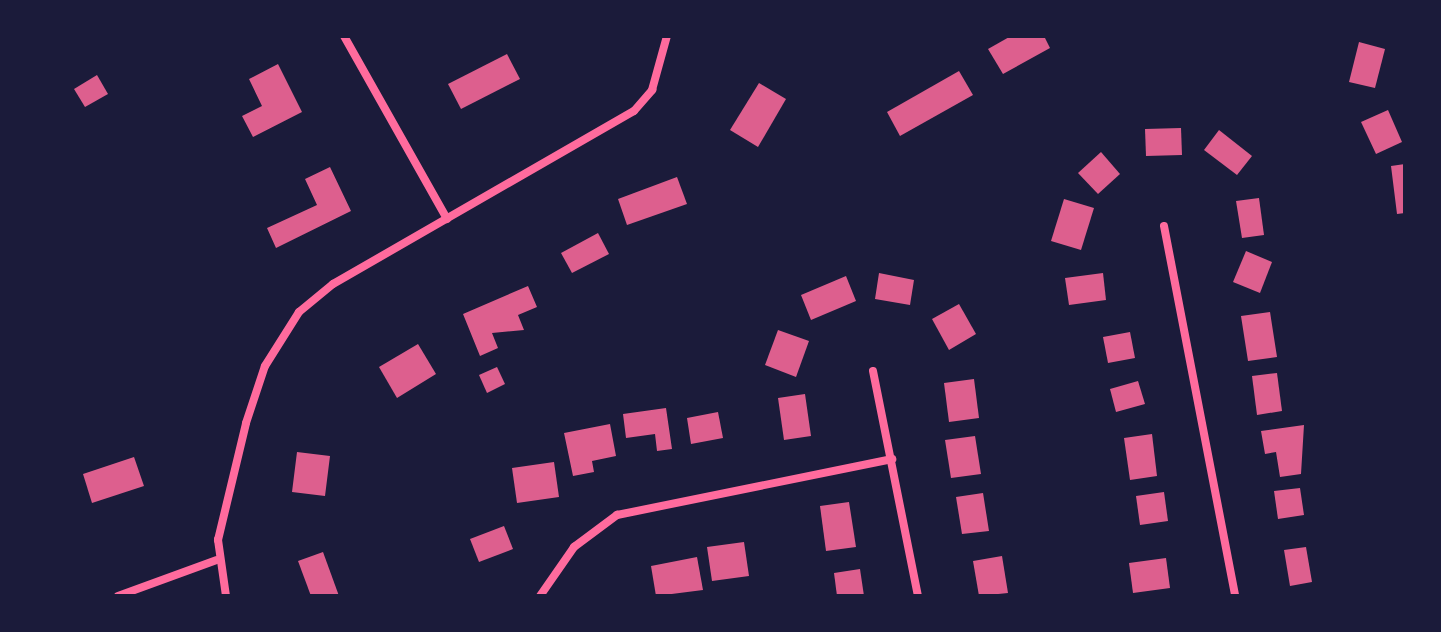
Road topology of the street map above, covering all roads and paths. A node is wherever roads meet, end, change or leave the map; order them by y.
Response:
1 (344, 36) edge
2 (667, 36) edge
3 (447, 219) junction
4 (1164, 226) dead end
5 (873, 371) dead end
6 (892, 459) junction
7 (217, 560) junction
8 (118, 596) edge
9 (226, 596) edge
10 (540, 596) edge
11 (918, 596) edge
12 (1235, 596) edge

1 - 3 street
2 - 3 street
3 - 7 street
4 - 12 street
5 - 6 street
6 - 10 street
6 - 11 street
7 - 8 street
7 - 9 street

